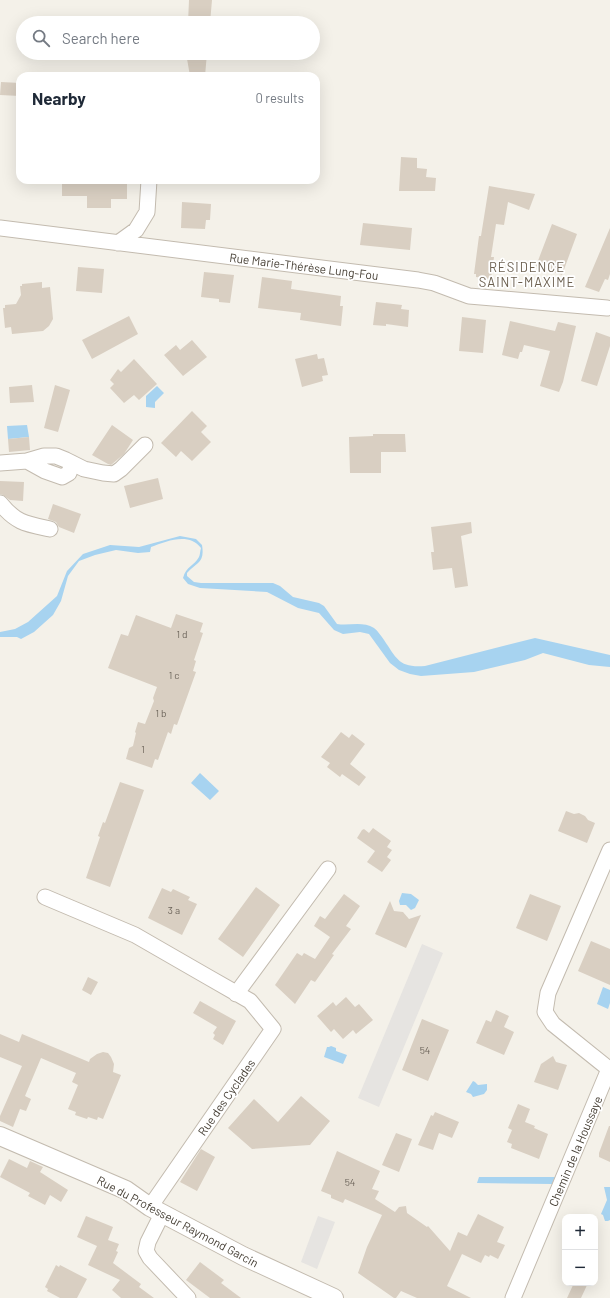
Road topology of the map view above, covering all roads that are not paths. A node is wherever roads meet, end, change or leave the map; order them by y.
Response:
1 (149, 184) edge
2 (0, 228) edge
3 (118, 243) junction
4 (607, 308) dead end
5 (145, 445) dead end
6 (0, 463) edge
7 (0, 502) edge
8 (50, 529) dead end
9 (610, 850) edge
10 (328, 869) dead end
11 (45, 897) dead end
12 (236, 994) junction
13 (0, 1136) edge
14 (156, 1210) junction
15 (188, 1298) edge
16 (334, 1298) edge
17 (513, 1298) edge

1 - 3 street
2 - 3 street, Rue Marie-Thérèse Lung-Fou
3 - 4 street, Rue Marie-Thérèse Lung-Fou
5 - 6 street
7 - 8 street
9 - 17 street, Chemin de la Houssaye
10 - 12 street
11 - 12 street, Rue des Cyclades
12 - 14 street, Rue des Cyclades
13 - 14 street, Rue du Professeur Raymond Garcin
14 - 15 street
14 - 16 street, Rue du Professeur Raymond Garcin

